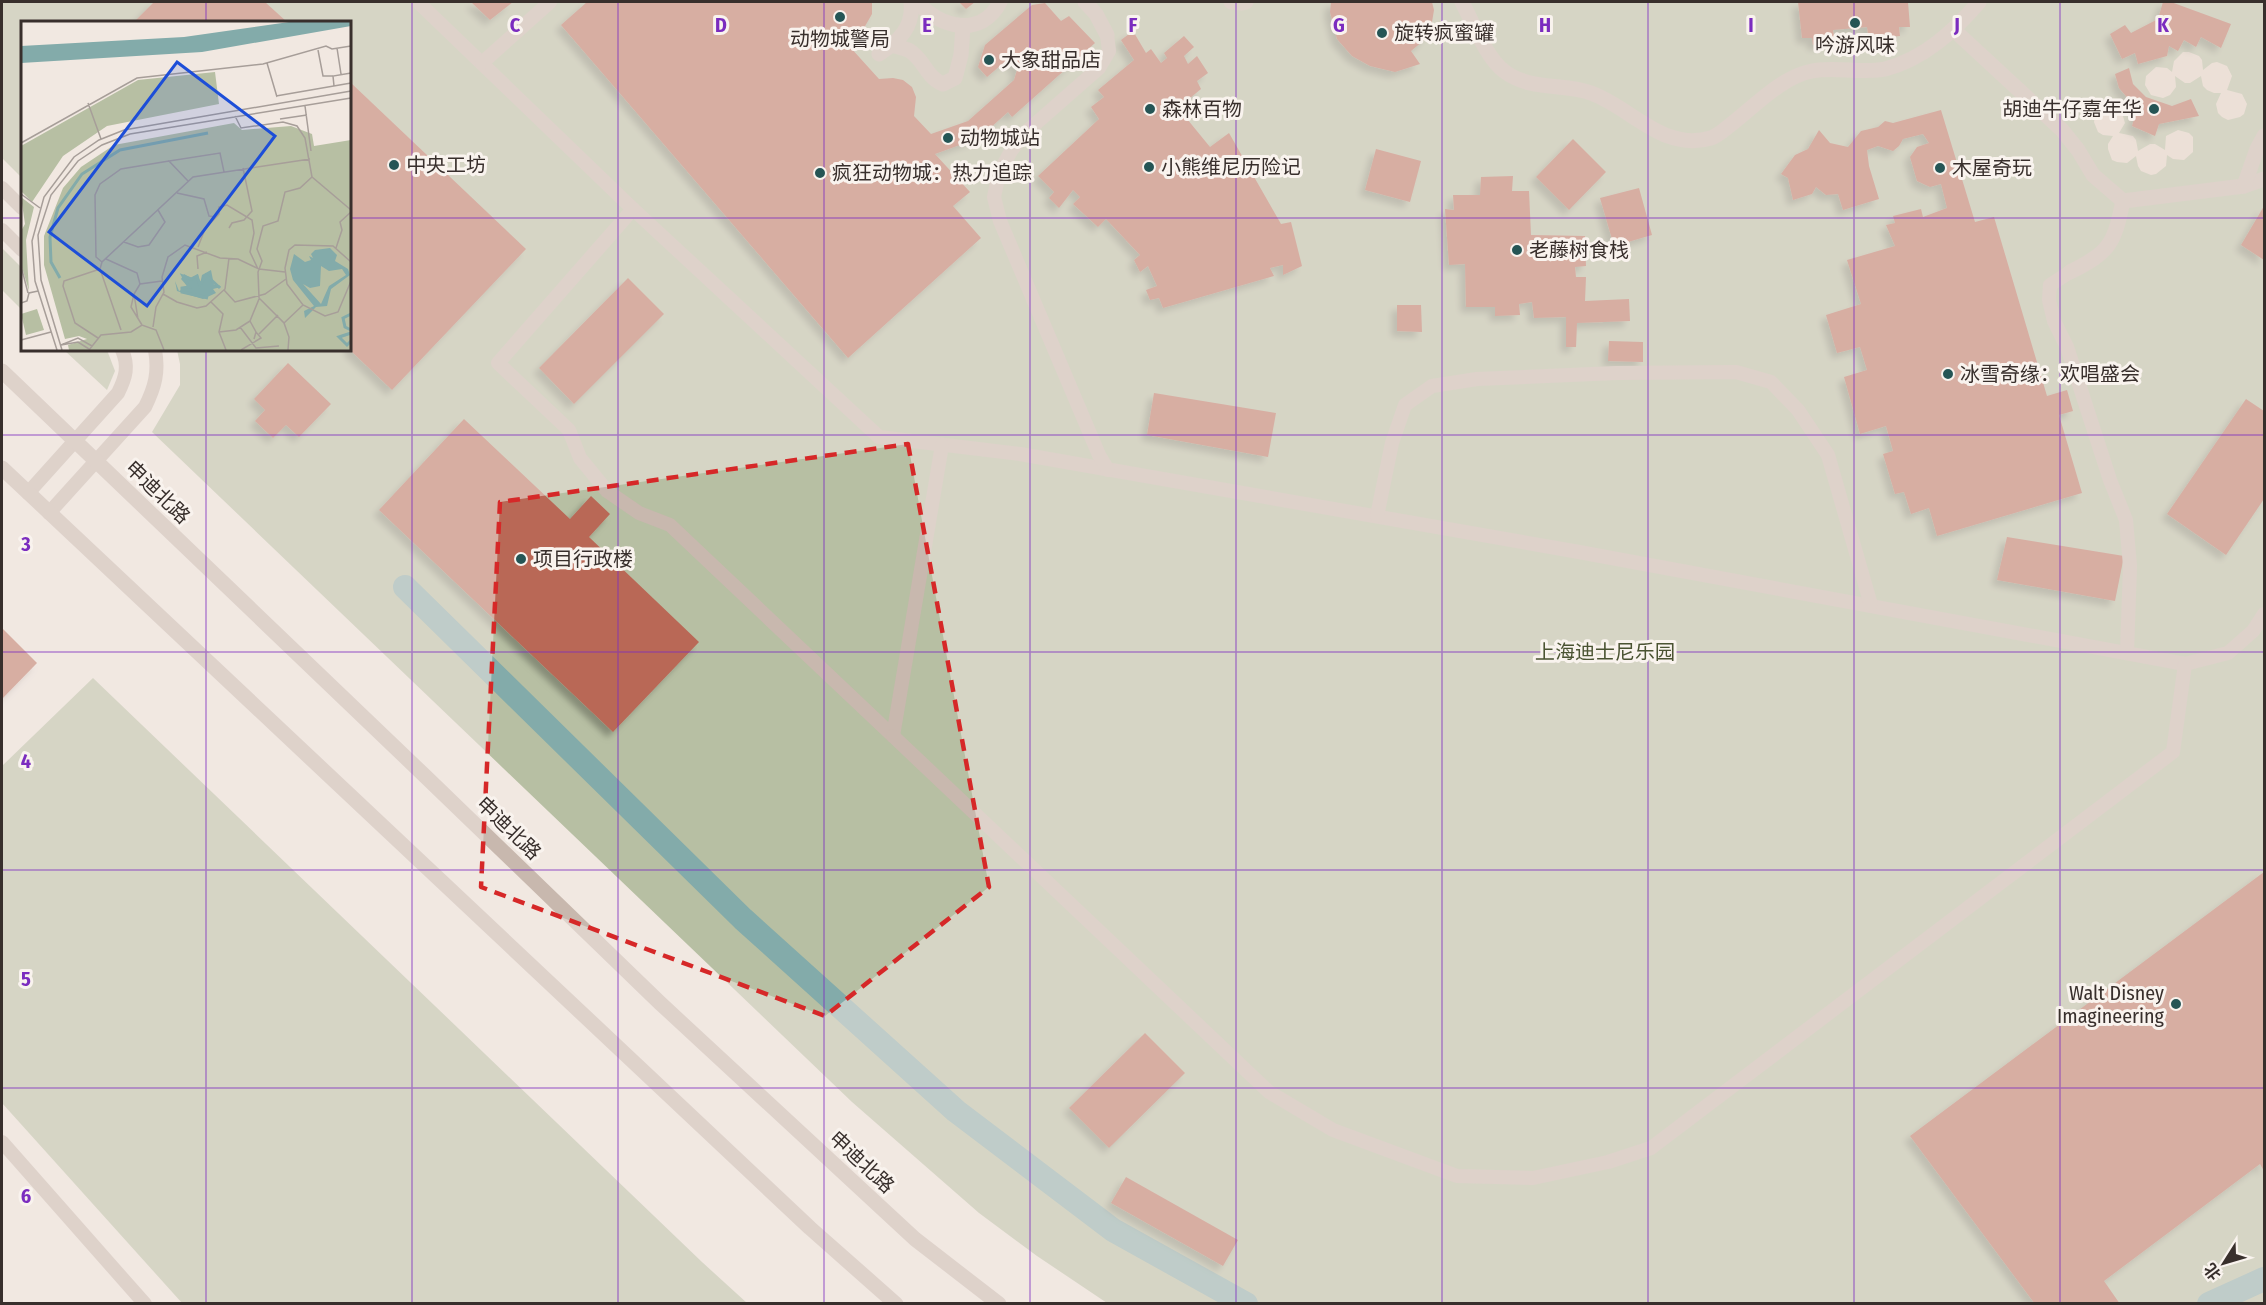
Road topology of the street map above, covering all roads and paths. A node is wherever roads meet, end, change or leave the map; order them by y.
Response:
1 (418, 2) edge
2 (550, 2) edge
3 (911, 2) edge
4 (917, 2) edge
5 (1000, 2) edge
6 (1085, 2) edge
7 (1231, 2) edge
8 (1246, 2) edge
9 (1462, 2) edge
10 (1979, 2) edge
11 (963, 26) junction
12 (1954, 30) junction
13 (1107, 35) joint
14 (482, 63) junction
15 (2265, 136) edge
16 (2265, 178) edge
17 (2244, 186) junction
18 (2, 188) edge
19 (2123, 201) junction
20 (21, 207) edge
21 (633, 209) junction
22 (2, 230) edge
23 (21, 249) edge
24 (2070, 272) joint
25 (123, 351) edge
26 (155, 351) edge
27 (2, 371) edge
28 (76, 442) junction
29 (942, 445) junction
30 (96, 461) junction
31 (2, 468) edge
32 (1108, 470) junction
33 (28, 493) junction
34 (49, 513) junction
35 (1377, 516) junction
36 (1870, 605) junction
37 (2265, 614) edge
38 (2259, 635) edge
39 (2127, 653) junction
40 (2185, 664) junction
41 (893, 736) junction
42 (2, 1142) edge
43 (145, 1304) edge
44 (896, 1304) edge
45 (999, 1304) edge

1 - 14 lane
2 - 14 lane
3 - 11 street
4 - 11 street
5 - 11 street
6 - 13 street
7 - 8 street
9 - 12 street
10 - 12 street
12 - 19 street
13 - 32 lane
14 - 21 lane
15 - 17 street
16 - 17 street
17 - 19 street
18 - 20 lane
19 - 24 street
21 - 29 lane
21 - 41 lane
22 - 23 lane
24 - 39 lane
25 - 28 lane
26 - 30 lane
27 - 28 street, 申迪北路
28 - 30 street, 申迪北路
28 - 33 lane
29 - 32 lane
29 - 41 lane
30 - 34 lane
30 - 45 street, 申迪北路
31 - 33 street
32 - 35 lane
33 - 34 street
34 - 44 street
35 - 36 lane
35 - 36 lane
36 - 39 lane
37 - 38 lane
38 - 40 lane
39 - 40 lane
40 - 41 lane
42 - 43 lane

